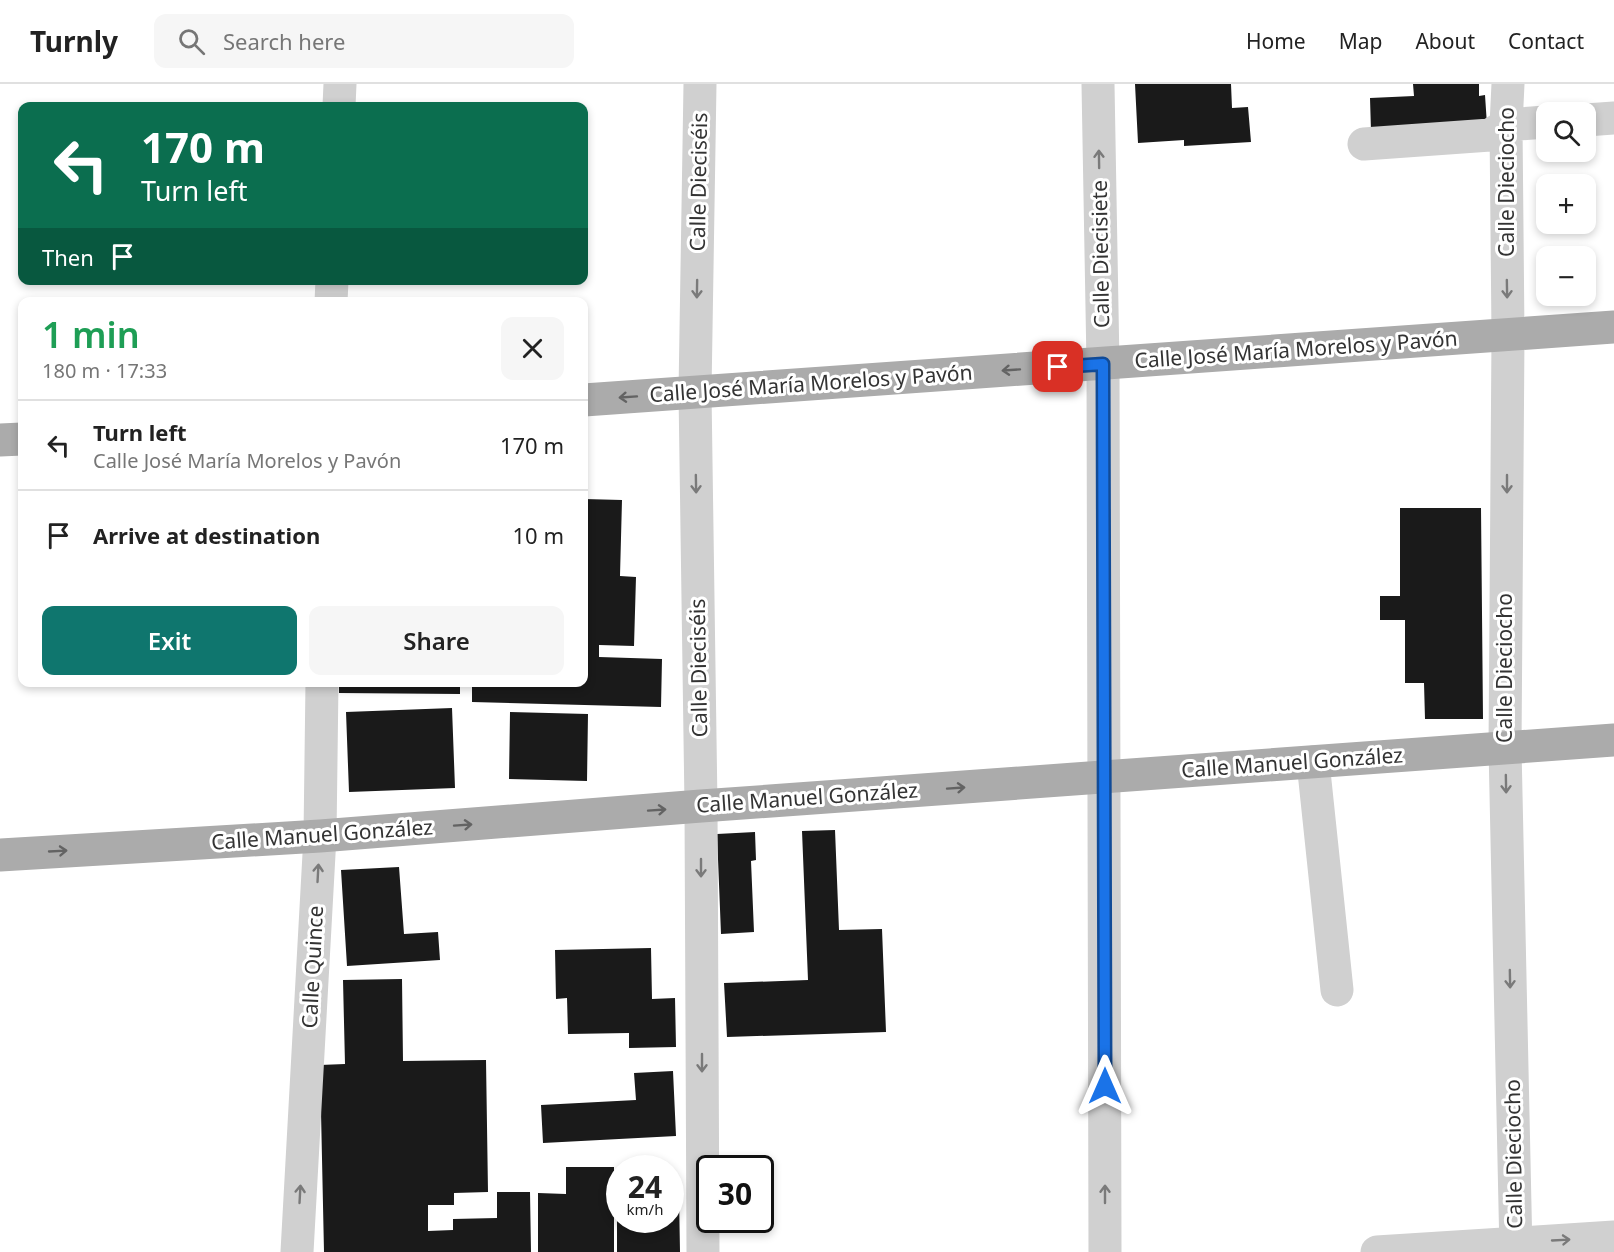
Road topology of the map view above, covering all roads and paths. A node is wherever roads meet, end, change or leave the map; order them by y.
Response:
1 (340, 84) edge
2 (700, 84) edge
3 (1098, 84) edge
4 (1508, 84) edge
5 (339, 102) edge
6 (1614, 118) edge
7 (1596, 119) edge
8 (1536, 123) edge
9 (1506, 125) junction
10 (1364, 144) dead end
11 (1614, 327) edge
12 (1508, 335) junction
13 (1103, 364) junction
14 (695, 392) junction
15 (588, 400) edge
16 (18, 439) edge
17 (0, 440) edge
18 (322, 687) edge
19 (1614, 740) edge
20 (1505, 748) junction
21 (1313, 762) junction
22 (1105, 777) junction
23 (701, 806) junction
24 (320, 836) junction
25 (0, 855) edge
26 (1337, 990) dead end
27 (1614, 1237) edge
28 (1516, 1247) edge
29 (297, 1252) edge
30 (703, 1252) edge
31 (1105, 1252) edge
32 (1377, 1252) edge

1 - 5 street
2 -> 14 street, Calle Dieciséis
13 -> 3 street, Calle Diecisiete
4 - 9 street, Calle Dieciocho
6 - 7 street
8 - 9 street
9 - 10 street
9 -> 12 street, Calle Dieciocho
11 - 12 main road, Calle José María Morelos y Pavón
12 - 13 main road, Calle José María Morelos y Pavón
12 -> 20 street, Calle Dieciocho
13 -> 14 main road, Calle José María Morelos y Pavón
13 - 22 street, Calle Diecisiete
14 -> 15 main road, Calle José María Morelos y Pavón
14 -> 23 street, Calle Dieciséis
16 - 17 main road
18 - 24 street, Calle Quince
19 - 20 main road, Calle Manuel González
20 - 21 main road, Calle Manuel González
20 -> 28 street, Calle Dieciocho
21 - 22 main road, Calle Manuel González
21 - 26 street
23 -> 22 main road, Calle Manuel González
31 -> 22 street, Calle Diecisiete
24 -> 23 main road, Calle Manuel González
23 -> 30 street, Calle Dieciséis
25 -> 24 main road, Calle Manuel González
29 -> 24 street, Calle Quince
28 -> 27 street
28 - 32 street

